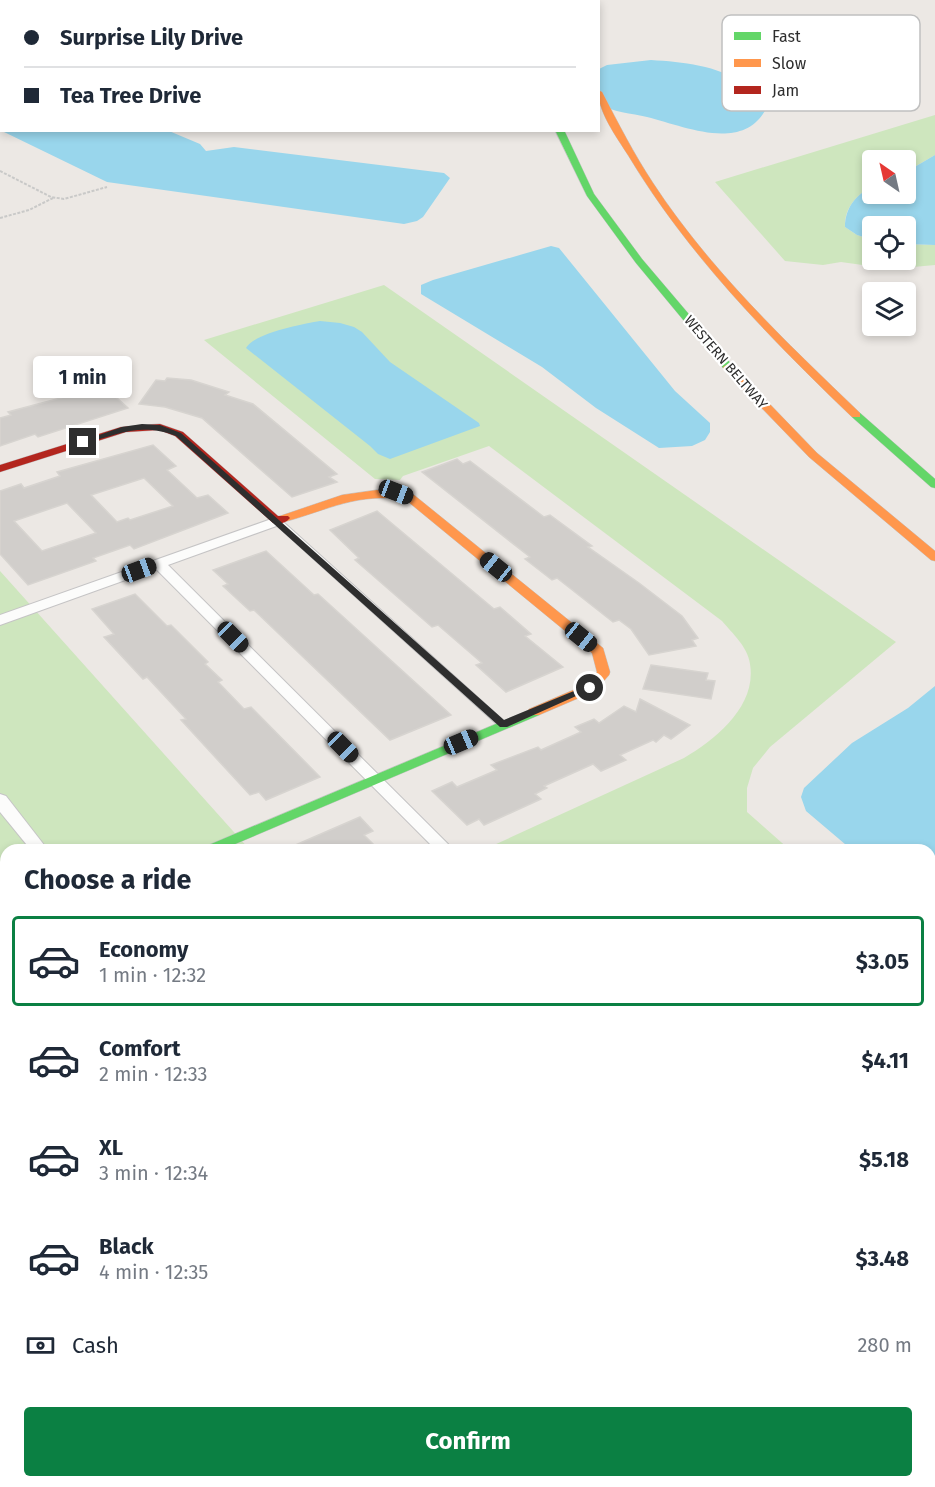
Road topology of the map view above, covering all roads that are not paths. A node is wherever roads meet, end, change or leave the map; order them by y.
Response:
1 (600, 97) edge
2 (560, 132) edge
3 (813, 455) junction
4 (0, 469) edge
5 (934, 484) edge
6 (277, 521) junction
7 (876, 526) dead end
8 (935, 557) edge
9 (158, 563) junction
10 (0, 620) edge
11 (503, 724) junction
12 (374, 778) junction
13 (0, 800) edge
14 (35, 844) edge
15 (223, 844) edge
16 (440, 844) edge

1 - 5 main road
2 - 3 main road, WESTERN BELTWAY
3 - 7 main road
3 - 8 main road, WESTERN BELTWAY
4 - 6 main road
6 - 9 street
6 - 11 lane
6 - 11 main road
9 - 10 street
9 - 12 street
11 - 12 main road
12 - 15 main road
12 - 16 street
13 - 14 street

